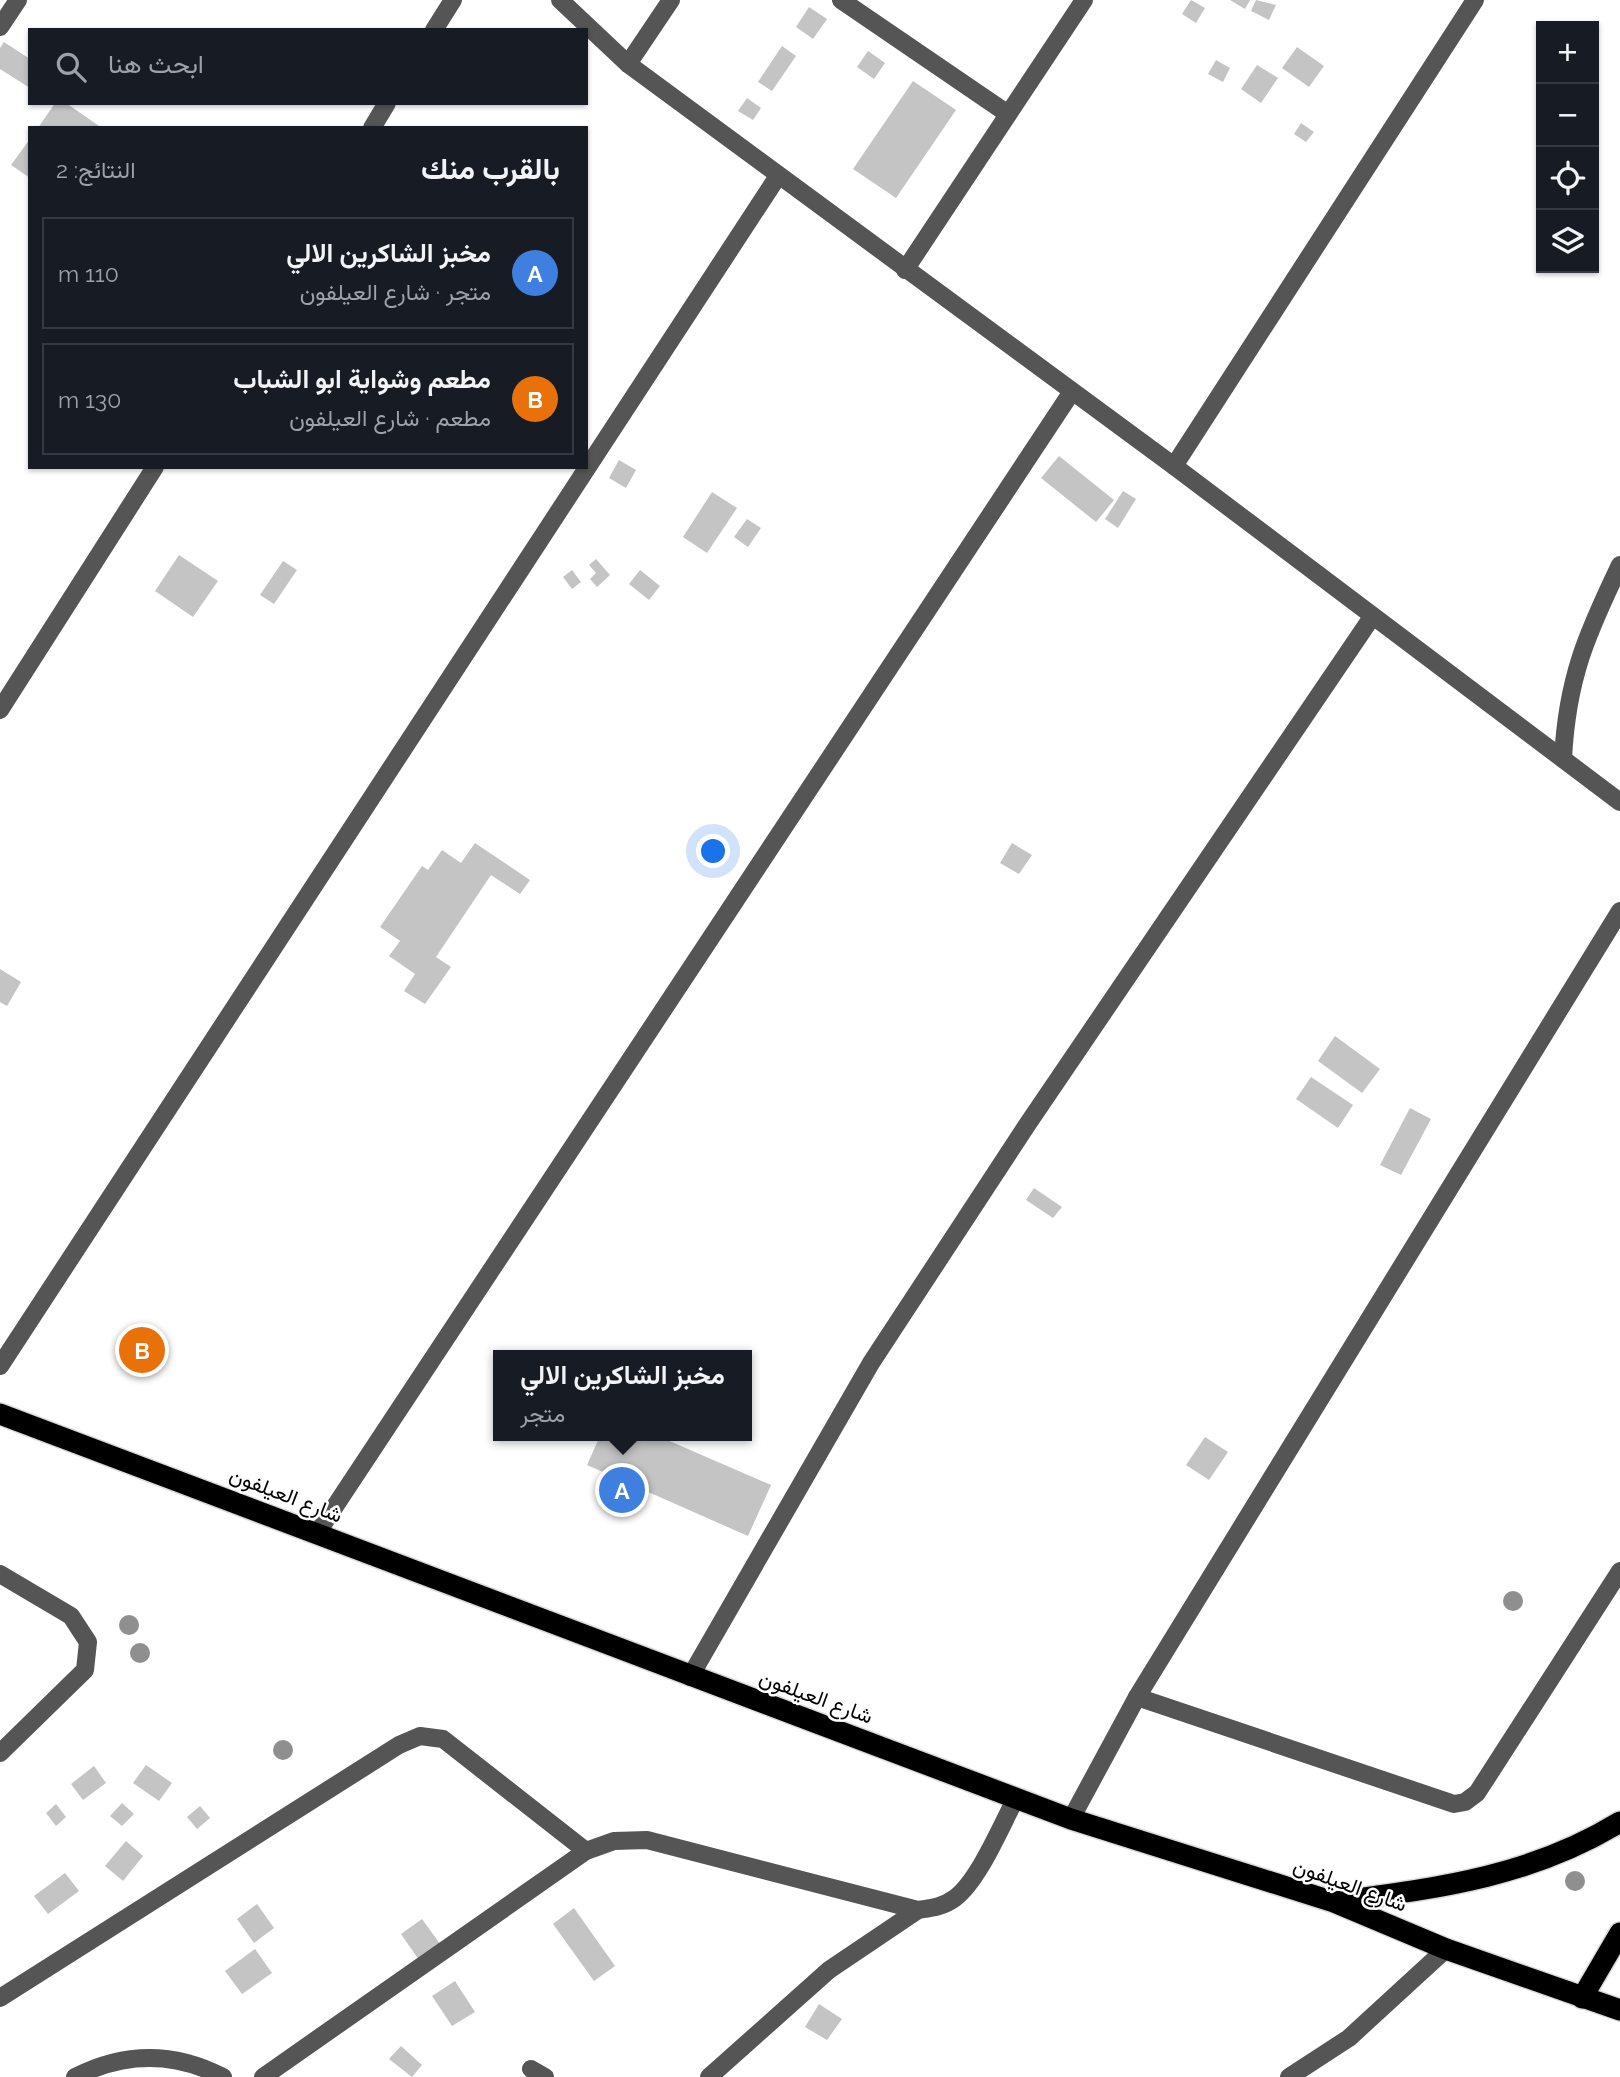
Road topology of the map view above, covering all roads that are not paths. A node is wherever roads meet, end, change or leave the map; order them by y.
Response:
1 (18, 0) edge
2 (453, 0) edge
3 (560, 0) edge
4 (671, 0) edge
5 (841, 0) edge
6 (1084, 0) edge
7 (1475, 0) edge
8 (0, 27) edge
9 (435, 28) edge
10 (628, 64) junction
11 (386, 105) edge
12 (1008, 114) junction
13 (373, 126) edge
14 (778, 176) junction
15 (905, 270) junction
16 (1071, 393) junction
17 (1174, 466) junction
18 (588, 467) edge
19 (154, 469) edge
20 (586, 469) edge
21 (1620, 565) edge
22 (1372, 617) junction
23 (0, 710) edge
24 (1563, 759) junction
25 (1620, 802) edge
26 (1620, 911) edge
27 (0, 1366) edge
28 (0, 1414) edge
29 (318, 1532) junction
30 (1620, 1571) edge
31 (0, 1574) edge
32 (690, 1677) junction
33 (1137, 1697) junction
34 (0, 1754) edge
35 (1016, 1798) junction
36 (1071, 1819) junction
37 (1620, 1822) edge
38 (586, 1852) junction
39 (1334, 1902) junction
40 (918, 1910) junction
41 (1620, 1933) edge
42 (1446, 1949) junction
43 (0, 1998) edge
44 (1582, 1998) junction
45 (1620, 2010) edge
46 (75, 2077) edge
47 (223, 2077) edge
48 (263, 2077) edge
49 (709, 2077) edge
50 (1289, 2077) edge

1 - 8 street
2 - 9 street
3 - 10 street
4 - 10 street
5 - 12 street
6 - 12 street
7 - 17 street
10 - 14 street
11 - 13 street
12 - 15 street
14 - 15 street
14 - 18 street
15 - 16 street
16 - 17 street
16 - 29 street
17 - 22 street
19 - 23 street
20 - 27 street
21 - 24 street
22 - 24 street
22 - 32 street
24 - 25 street
26 - 33 street
28 - 29 highway, شارع العيلفون
29 - 32 highway, شارع العيلفون
30 - 33 street
31 - 34 street
32 - 35 highway, شارع العيلفون
33 - 36 street
35 - 36 highway, شارع العيلفون
35 - 40 street
36 - 39 highway, شارع العيلفون
37 - 39 highway
38 - 40 street
38 - 43 street
38 - 48 street
39 - 42 highway, شارع العيلفون
40 - 49 street
41 - 44 highway
42 - 44 highway, شارع العيلفون
42 - 50 street
44 - 45 highway, شارع العيلفون
46 - 47 street

